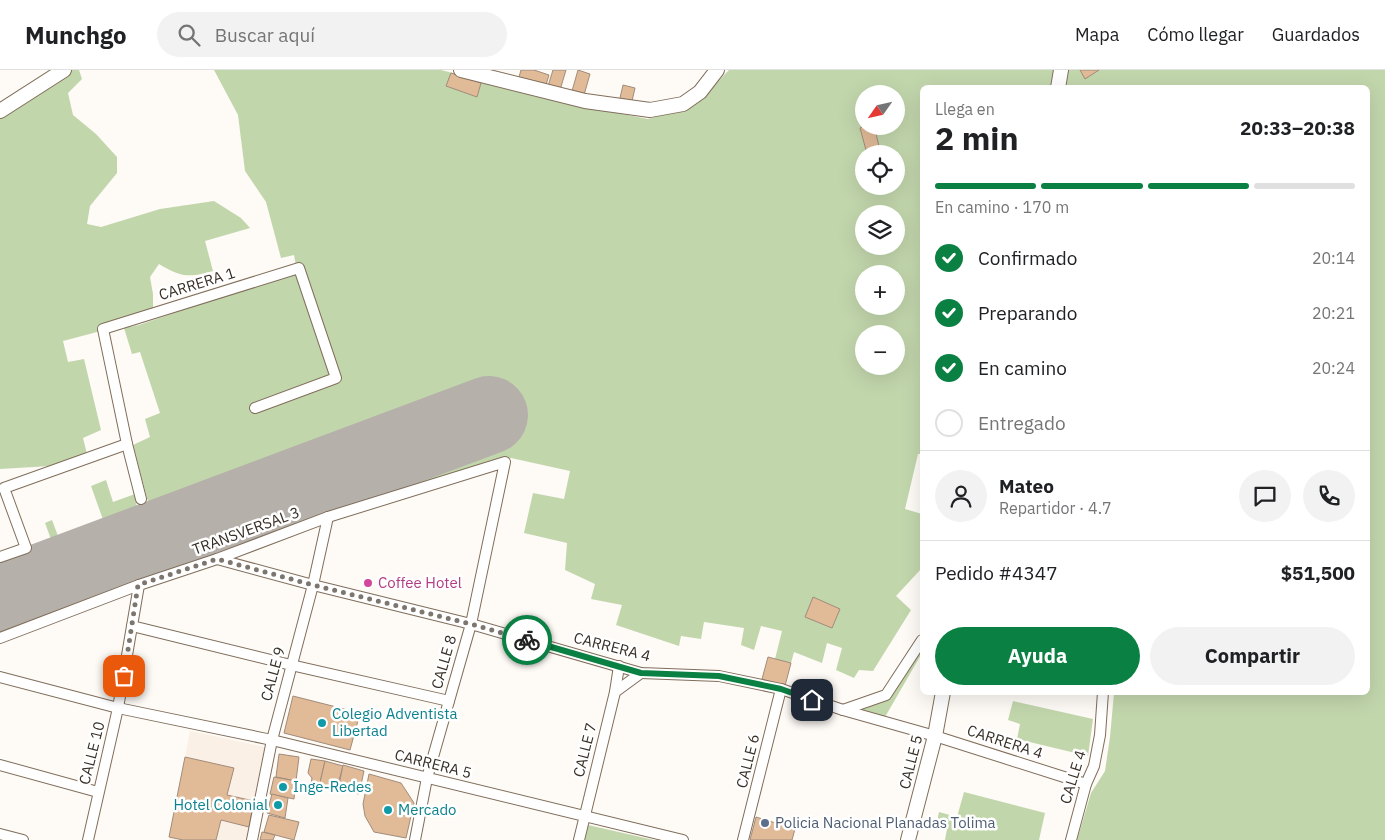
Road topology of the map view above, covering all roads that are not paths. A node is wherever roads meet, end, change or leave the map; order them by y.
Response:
1 (64, 70) edge
2 (461, 70) edge
3 (717, 70) edge
4 (1061, 70) edge
5 (1058, 85) edge
6 (0, 111) edge
7 (255, 408) dead end
8 (127, 444) junction
9 (505, 462) joint
10 (141, 499) dead end
11 (328, 517) junction
12 (0, 557) edge
13 (217, 559) junction
14 (138, 585) junction
15 (313, 585) junction
16 (471, 624) junction
17 (132, 626) junction
18 (0, 638) edge
19 (920, 643) edge
20 (291, 665) junction
21 (619, 666) junction
22 (641, 673) junction
23 (0, 677) edge
24 (781, 689) junction
25 (615, 692) junction
26 (942, 695) edge
27 (1103, 695) edge
28 (449, 701) junction
29 (118, 708) junction
30 (843, 710) junction
31 (935, 736) junction
32 (272, 740) junction
33 (0, 765) edge
34 (427, 778) junction
35 (1086, 784) junction
36 (98, 792) junction
37 (584, 816) junction
38 (0, 834) edge
39 (23, 840) edge
40 (88, 840) edge
41 (252, 840) edge
42 (415, 840) edge
43 (578, 840) edge
44 (683, 840) edge
45 (743, 840) edge
46 (908, 840) edge
47 (1071, 840) edge

1 - 6 main road
2 - 3 main road
4 - 5 main road
7 - 8 street, CARRERA 1
8 - 10 street
8 - 12 street
9 - 11 street, TRANSVERSAL 3
9 - 16 street, CALLE 8
11 - 13 street, TRANSVERSAL 3
11 - 15 street, CALLE 9
13 - 14 street, TRANSVERSAL 3
13 - 15 street, CARRERA 4
14 - 17 street, CALLE 10
14 - 18 street, TRANSVERSAL 3
15 - 16 street, CARRERA 4
15 - 20 street, CALLE 9
16 - 21 street, CARRERA 4
16 - 28 street, CALLE 8
17 - 20 street
17 - 29 street, CALLE 10
19 - 30 street
20 - 28 street
20 - 32 street, CALLE 9
21 - 22 street, CARRERA 4
21 - 25 street, CALLE 7
22 - 24 street, CARRERA 4
22 - 25 street
23 - 29 street, CARRERA 5
24 - 30 street, CARRERA 4
24 - 45 street, CALLE 6
25 - 37 street, CALLE 7
26 - 31 main road, CALLE 5
27 - 35 street, CALLE 4
28 - 34 street, CALLE 8
29 - 32 street, CARRERA 5
29 - 36 street, CALLE 10
30 - 31 street, CARRERA 4
31 - 35 street, CARRERA 4
31 - 46 main road, CALLE 5
32 - 34 street, CARRERA 5
32 - 41 street, CALLE 9
33 - 36 street
34 - 37 street, CARRERA 5
34 - 42 street, CALLE 8
35 - 47 street, CALLE 4
36 - 40 street, CALLE 10
37 - 43 street, CALLE 7
37 - 44 street, CARRERA 5
38 - 39 street

